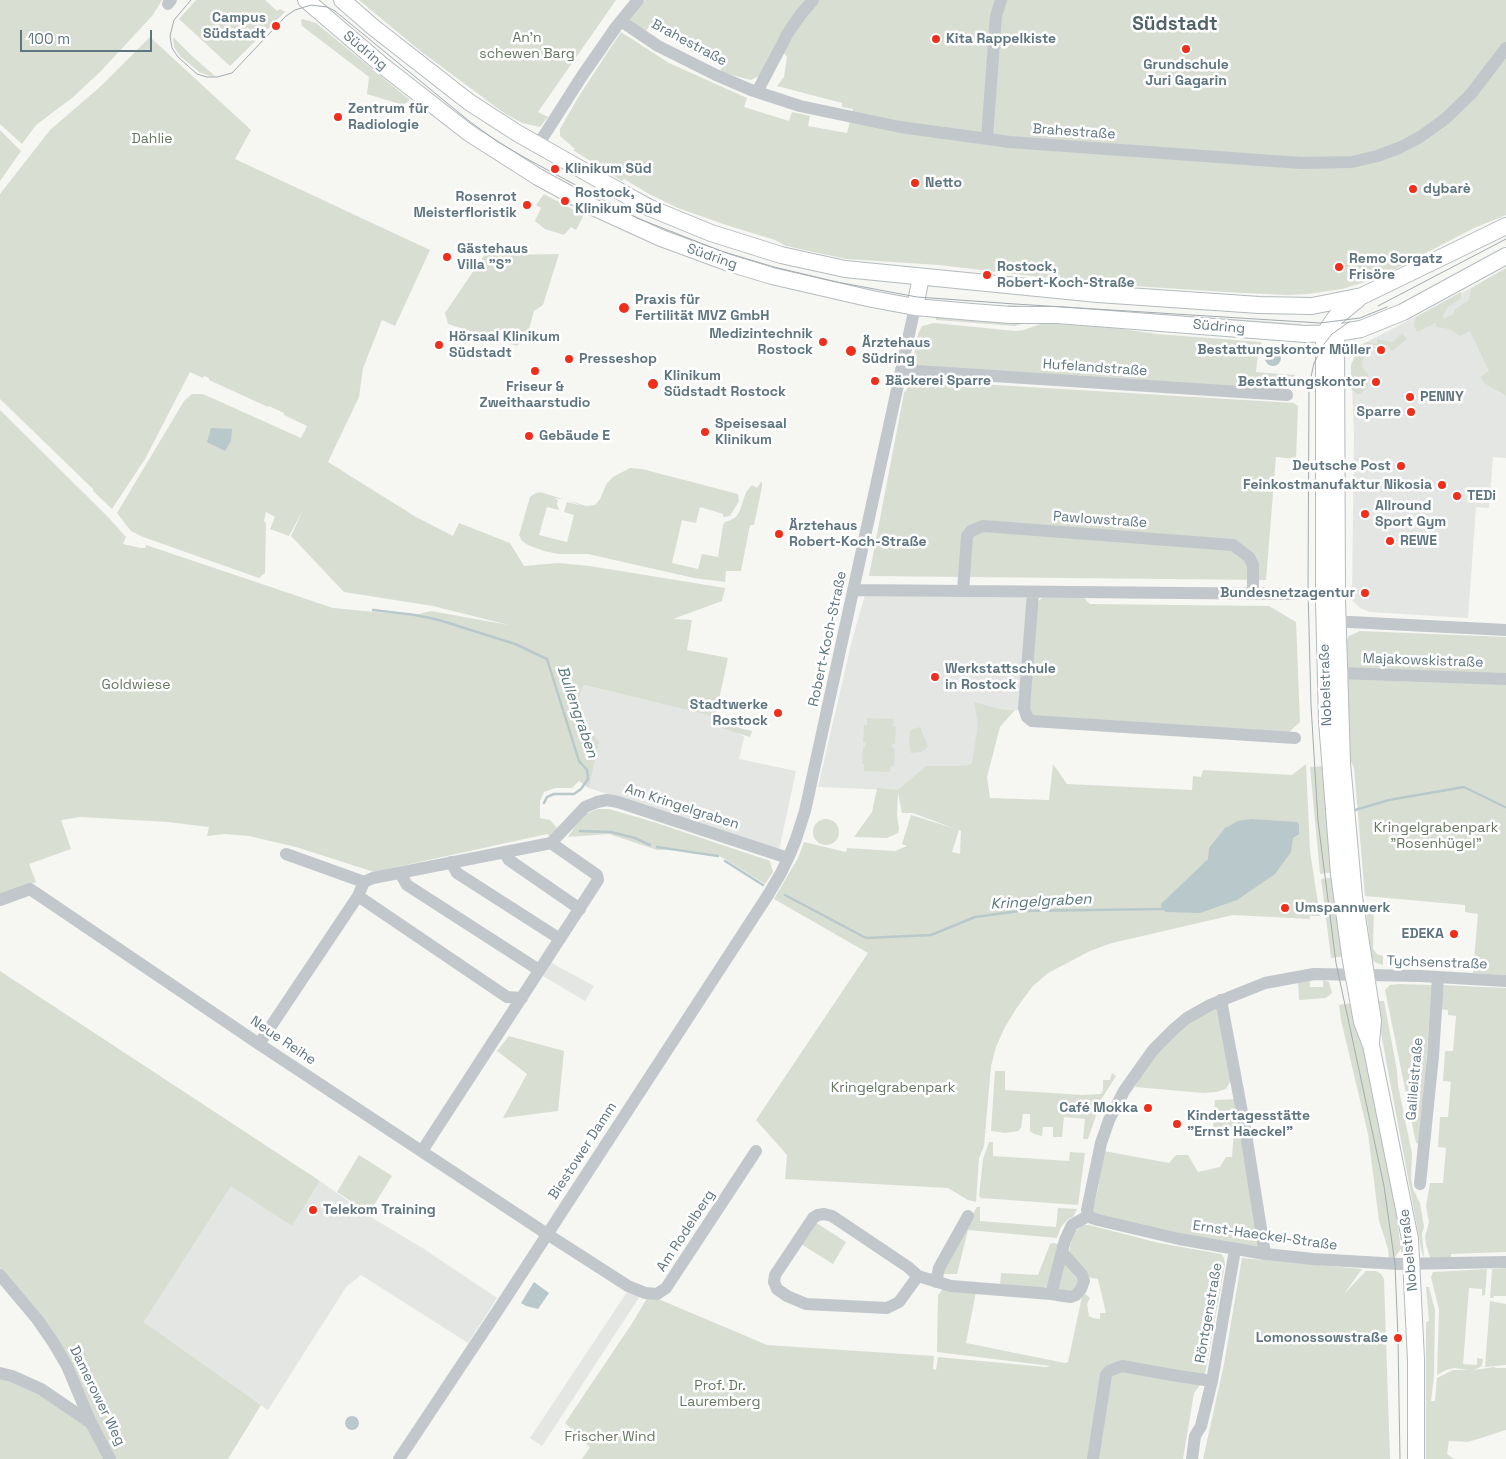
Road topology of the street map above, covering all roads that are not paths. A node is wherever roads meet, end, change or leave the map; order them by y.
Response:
1 (306, 0) edge
2 (342, 0) edge
3 (638, 0) edge
4 (813, 0) edge
5 (1001, 0) edge
6 (621, 21) junction
7 (1506, 48) edge
8 (757, 92) junction
9 (987, 138) junction
10 (538, 145) junction
11 (523, 169) junction
12 (1506, 226) edge
13 (1506, 256) edge
14 (921, 277) junction
15 (1362, 296) junction
16 (1312, 306) junction
17 (915, 307) junction
18 (1330, 330) junction
19 (901, 370) junction
20 (1287, 395) dead end
21 (854, 590) junction
22 (963, 591) junction
23 (1033, 592) junction
24 (1253, 594) junction
25 (1294, 594) dead end
26 (1331, 621) junction
27 (1506, 630) edge
28 (1339, 673) junction
29 (1506, 679) edge
30 (1294, 738) dead end
31 (551, 842) junction
32 (504, 852) junction
33 (286, 854) dead end
34 (788, 858) junction
35 (451, 862) junction
36 (400, 873) junction
37 (364, 882) junction
38 (358, 896) junction
39 (0, 900) edge
40 (580, 909) junction
41 (560, 939) junction
42 (539, 970) junction
43 (1360, 975) junction
44 (1438, 977) junction
45 (1506, 981) edge
46 (522, 998) junction
47 (1221, 1000) junction
48 (259, 1044) junction
49 (422, 1151) junction
50 (756, 1151) dead end
51 (1420, 1184) dead end
52 (968, 1216) dead end
53 (1088, 1216) junction
54 (546, 1234) junction
55 (1235, 1250) junction
56 (1062, 1252) junction
57 (1265, 1254) junction
58 (1506, 1262) edge
59 (1413, 1265) junction
60 (0, 1276) edge
61 (918, 1276) junction
62 (936, 1282) junction
63 (1051, 1294) junction
64 (0, 1373) edge
65 (1212, 1381) junction
66 (91, 1424) junction
67 (110, 1459) edge
68 (398, 1459) edge
69 (1093, 1459) edge
70 (1192, 1459) edge
71 (1416, 1459) edge

1 - 11 main road, Südring
2 - 10 main road, Südring
3 - 6 street
4 - 8 street
5 - 9 street
6 - 8 street, Brahestraße
6 - 10 street
7 - 9 street, Brahestraße
8 - 9 street, Brahestraße
10 - 11 main road
10 - 14 main road, Südring
11 - 17 main road, Südring
12 - 15 main road, Südring
13 - 18 main road, Südring
14 - 16 main road, Südring
14 - 17 main road
15 - 16 main road, Südring
15 - 18 main road
16 - 18 main road
17 - 18 main road, Südring
17 - 19 street, Robert-Koch-Straße
18 - 26 main road, Nobelstraße
19 - 20 street, Hufelandstraße
19 - 21 street, Robert-Koch-Straße
21 - 22 street
21 - 34 street, Robert-Koch-Straße
22 - 23 street
22 - 24 street, Pawlowstraße
23 - 24 street
23 - 30 street
24 - 25 street
26 - 27 street
26 - 28 main road, Nobelstraße
26 - 43 main road, Nobelstraße
28 - 29 street, Majakowskistraße
28 - 43 main road, Nobelstraße
31 - 32 street
31 - 34 street, Am Kringelgraben
31 - 40 street
32 - 35 street
32 - 40 street
33 - 37 street
34 - 54 street, Biestower Damm
35 - 36 street
35 - 41 street
36 - 37 street
36 - 42 street
37 - 38 street
38 - 46 street
38 - 48 street
39 - 48 street, Neue Reihe
40 - 41 street
41 - 42 street
42 - 46 street
43 - 44 street, Tychsenstraße
43 - 47 street
43 - 59 main road, Nobelstraße
44 - 45 street, Tychsenstraße
44 - 51 street, Galileistraße
46 - 49 street
47 - 53 street
47 - 57 street
48 - 49 street, Neue Reihe
49 - 54 street, Neue Reihe
50 - 54 street, Am Rodelberg
52 - 62 street
53 - 55 street, Ernst-Haeckel-Straße
53 - 56 street
54 - 68 street, Biestower Damm
55 - 57 street, Ernst-Haeckel-Straße
55 - 65 street, Röntgenstraße
56 - 63 street
56 - 63 street
57 - 59 street, Ernst-Haeckel-Straße
58 - 59 street
59 - 71 main road, Nobelstraße
60 - 66 street, Damerower Weg
61 - 61 street
61 - 62 street
62 - 63 street
64 - 66 street
65 - 69 street, Röntgenstraße
65 - 70 street, Röntgenstraße
66 - 67 street, Damerower Weg

